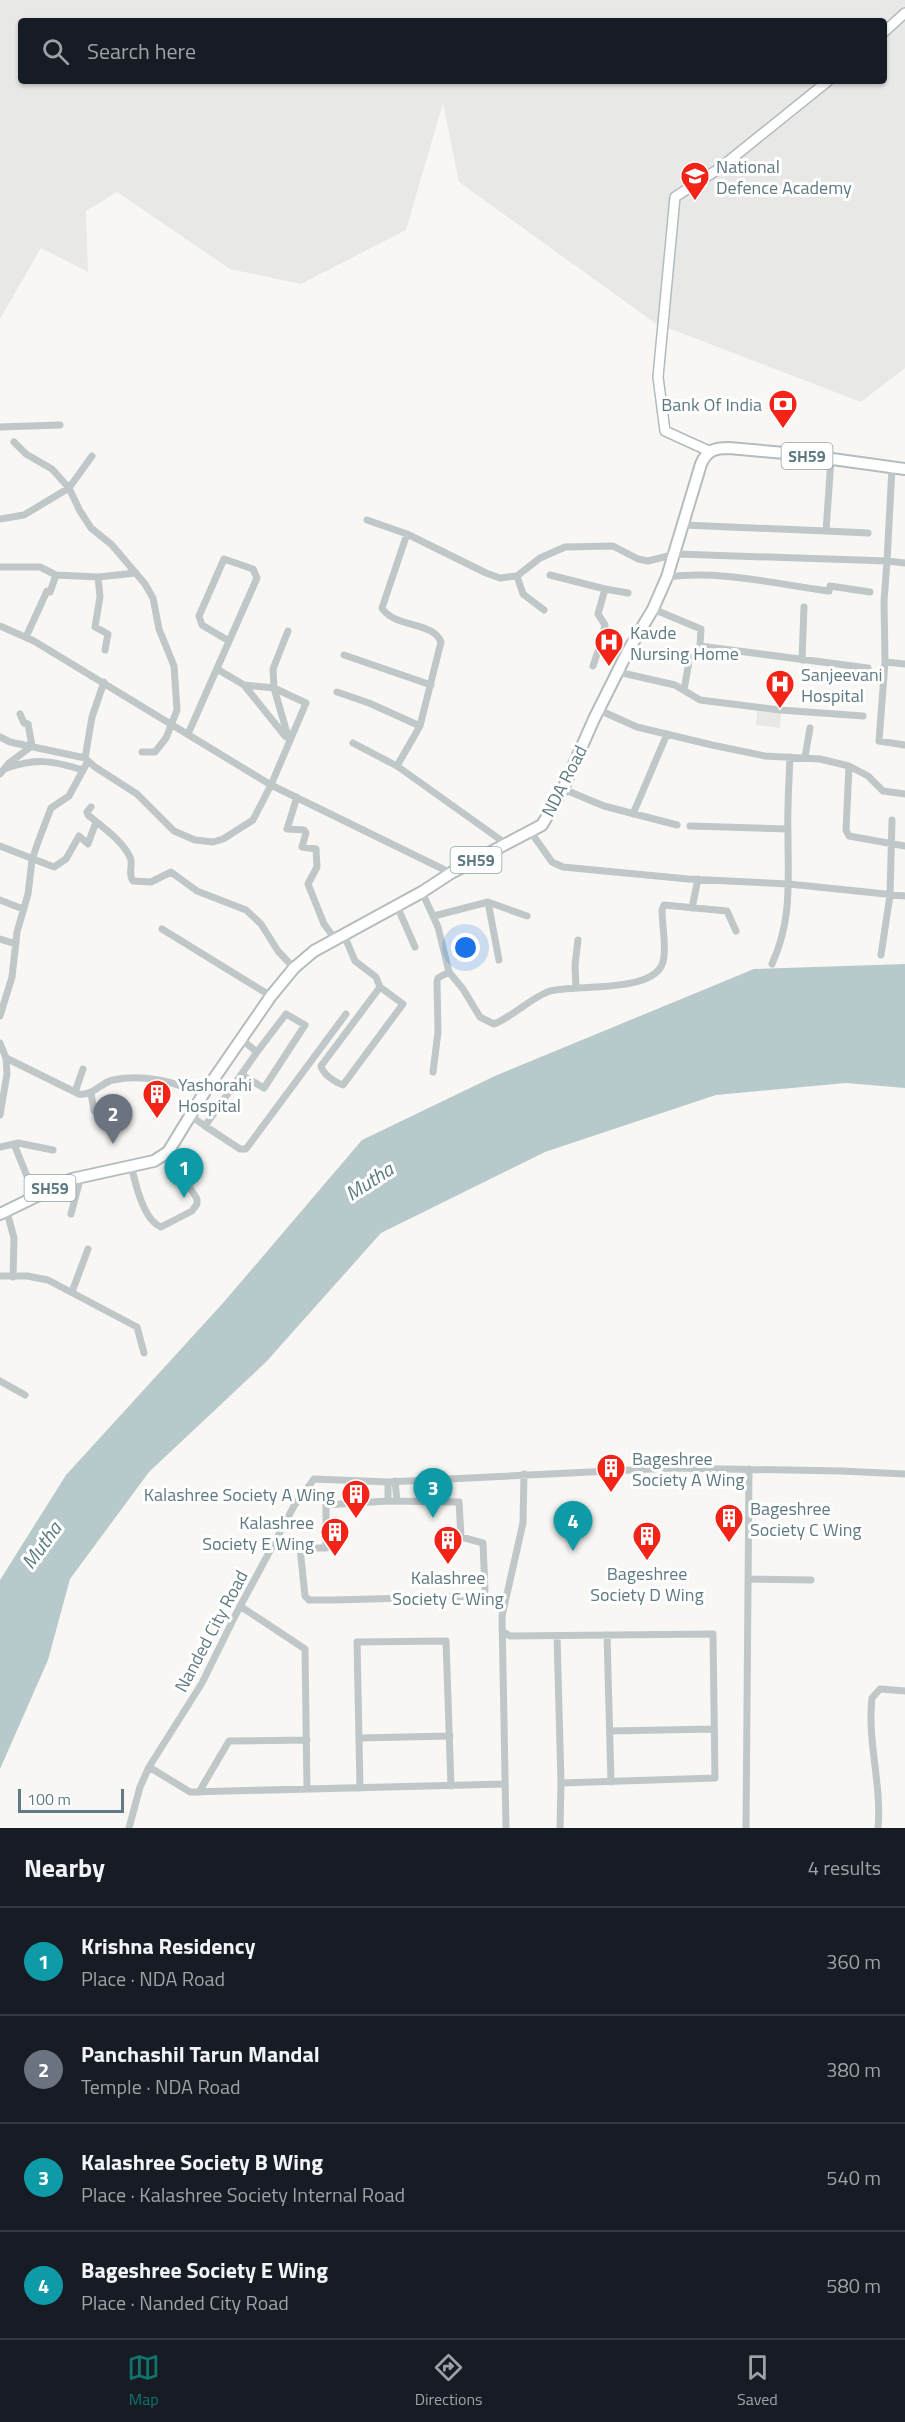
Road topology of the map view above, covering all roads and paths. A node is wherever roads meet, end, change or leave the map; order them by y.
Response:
1 (905, 13) edge
2 (887, 29) edge
3 (824, 84) edge
4 (60, 425) dead end
5 (0, 426) edge
6 (14, 442) dead end
7 (709, 451) junction
8 (92, 456) dead end
9 (831, 459) junction
10 (892, 468) junction
11 (905, 470) edge
12 (69, 488) junction
13 (0, 519) edge
14 (368, 520) dead end
15 (684, 525) junction
16 (826, 531) junction
17 (868, 532) dead end
18 (407, 534) junction
19 (676, 554) junction
20 (887, 561) junction
21 (905, 563) edge
22 (0, 567) edge
23 (136, 573) junction
24 (56, 575) junction
25 (550, 575) dead end
26 (517, 576) junction
27 (98, 577) junction
28 (668, 577) junction
29 (605, 589) junction
30 (628, 592) dead end
31 (870, 592) dead end
32 (804, 607) dead end
33 (653, 609) junction
34 (544, 610) dead end
35 (0, 626) edge
36 (288, 630) dead end
37 (26, 637) junction
38 (230, 641) junction
39 (601, 642) junction
40 (105, 650) dead end
41 (628, 651) junction
42 (344, 655) dead end
43 (690, 656) dead end
44 (802, 660) junction
45 (885, 662) junction
46 (905, 664) edge
47 (593, 666) dead end
48 (868, 668) dead end
49 (217, 669) junction
50 (618, 672) junction
51 (104, 682) junction
52 (244, 685) junction
53 (431, 685) junction
54 (274, 688) junction
55 (684, 690) junction
56 (338, 692) dead end
57 (599, 710) junction
58 (20, 714) dead end
59 (863, 716) dead end
60 (172, 724) junction
61 (420, 726) junction
62 (810, 728) dead end
63 (188, 734) junction
64 (667, 734) junction
65 (0, 737) edge
66 (289, 740) junction
67 (353, 743) dead end
68 (905, 745) edge
69 (32, 746) junction
70 (142, 752) dead end
71 (790, 757) junction
72 (805, 757) junction
73 (86, 759) junction
74 (397, 766) junction
75 (849, 766) junction
76 (82, 770) junction
77 (2, 772) edge
78 (271, 785) junction
79 (563, 789) junction
80 (904, 795) edge
81 (297, 797) junction
82 (91, 807) dead end
83 (633, 814) junction
84 (892, 820) dead end
85 (96, 822) junction
86 (677, 825) dead end
87 (690, 826) dead end
88 (788, 829) junction
89 (530, 831) junction
90 (506, 843) junction
91 (892, 844) junction
92 (0, 846) edge
93 (905, 846) edge
94 (32, 860) junction
95 (451, 873) junction
96 (698, 879) junction
97 (789, 884) junction
98 (422, 892) junction
99 (890, 894) junction
100 (905, 896) edge
101 (0, 900) edge
102 (488, 902) junction
103 (397, 906) junction
104 (692, 908) junction
105 (23, 909) junction
106 (434, 916) junction
107 (527, 916) dead end
108 (162, 929) dead end
109 (736, 931) dead end
110 (340, 938) junction
111 (0, 939) edge
112 (579, 940) dead end
113 (16, 944) junction
114 (415, 947) dead end
115 (881, 955) dead end
116 (499, 960) dead end
117 (772, 964) dead end
118 (294, 968) junction
119 (449, 972) junction
120 (380, 987) junction
121 (576, 988) junction
122 (271, 996) junction
123 (346, 1014) dead end
124 (0, 1016) edge
125 (241, 1040) junction
126 (0, 1043) edge
127 (258, 1052) junction
128 (6, 1058) junction
129 (83, 1069) dead end
130 (433, 1072) dead end
131 (242, 1075) junction
132 (75, 1092) junction
133 (91, 1092) junction
134 (204, 1093) junction
135 (0, 1115) edge
136 (191, 1116) junction
137 (119, 1117) dead end
138 (205, 1126) junction
139 (14, 1144) junction
140 (0, 1147) edge
141 (53, 1150) dead end
142 (168, 1152) junction
143 (126, 1166) junction
144 (81, 1176) junction
145 (34, 1196) junction
146 (3, 1213) edge
147 (70, 1214) dead end
148 (88, 1249) dead end
149 (0, 1276) edge
150 (13, 1277) junction
151 (72, 1292) junction
152 (144, 1353) dead end
153 (0, 1381) edge
154 (25, 1395) dead end
155 (749, 1469) junction
156 (524, 1474) junction
157 (905, 1474) edge
158 (392, 1481) junction
159 (388, 1501) junction
160 (397, 1501) junction
161 (748, 1579) junction
162 (811, 1580) dead end
163 (240, 1606) junction
164 (502, 1631) junction
165 (557, 1635) junction
166 (608, 1635) junction
167 (905, 1691) edge
168 (714, 1729) junction
169 (610, 1731) junction
170 (450, 1736) junction
171 (359, 1738) junction
172 (307, 1740) junction
173 (149, 1767) junction
174 (611, 1782) junction
175 (505, 1784) junction
176 (561, 1784) junction
177 (451, 1786) junction
178 (360, 1788) junction
179 (307, 1789) junction
180 (199, 1792) junction
181 (129, 1828) edge
182 (506, 1828) edge
183 (560, 1828) edge
184 (746, 1828) edge
185 (878, 1828) edge

1 - 2 street
3 - 7 street
4 - 5 street
6 - 12 street
7 - 9 main road, SH59
7 - 15 main road, NDA Road / SH59
8 - 12 street
9 - 10 main road, SH59
9 - 16 street
10 - 11 main road, SH59
10 - 20 street
12 - 13 street
12 - 23 street
14 - 18 street
15 - 16 street
15 - 19 main road, NDA Road / SH59
16 - 17 street
18 - 26 street
18 - 53 street
19 - 20 street
19 - 26 street
19 - 28 main road, NDA Road / SH59
20 - 21 street
20 - 45 street
22 - 24 street
23 - 27 street
23 - 60 street
24 - 27 street
24 - 37 street
25 - 29 street
26 - 34 street
27 - 40 street
28 - 31 street
28 - 33 main road, NDA Road / SH59
29 - 30 street
29 - 39 street
32 - 44 street
33 - 41 main road, NDA Road / SH59
33 - 44 street
35 - 37 street
36 - 54 street
37 - 51 street
38 - 38 street
38 - 49 street
39 - 41 street
39 - 47 street
41 - 50 main road, NDA Road / SH59
42 - 53 street
43 - 55 street
44 - 48 street
45 - 46 street
45 - 68 street
49 - 52 street
49 - 63 street
50 - 55 street
50 - 57 main road, NDA Road / SH59
51 - 60 street
51 - 73 street
52 - 54 street
52 - 66 street
53 - 61 street
54 - 66 street
54 - 66 street
55 - 59 street
56 - 61 street
57 - 64 street
57 - 79 main road, NDA Road / SH59
58 - 69 street
60 - 63 street
60 - 70 street
61 - 74 street
62 - 72 street
63 - 78 street
64 - 71 street
64 - 83 street
65 - 69 street
66 - 78 street
67 - 74 street
69 - 73 street
69 - 77 street
71 - 72 street
71 - 88 street
72 - 75 street
73 - 76 street
73 - 78 street
74 - 90 street
75 - 80 street
75 - 91 street
76 - 77 street
76 - 94 street
78 - 81 street
79 - 83 street
79 - 89 main road, NDA Road / SH59
81 - 95 street
81 - 110 street
82 - 85 street
83 - 86 street
84 - 91 street
85 - 94 street
85 - 118 street
87 - 88 street
88 - 97 street
89 - 90 main road, NDA Road / SH59
89 - 96 street
90 - 95 main road, NDA Road / SH59
91 - 93 street
91 - 99 street
92 - 94 street
94 - 105 street
95 - 98 main road, NDA Road / SH59
96 - 97 street
96 - 104 street
97 - 99 street
97 - 117 street
98 - 103 main road, NDA Road / SH59
98 - 106 street
99 - 100 street
99 - 115 street
101 - 105 street
102 - 106 street
102 - 107 street
102 - 116 street
103 - 110 main road, NDA Road / SH59
103 - 114 street
104 - 109 street
104 - 121 street
105 - 113 street
106 - 119 street
108 - 122 street
110 - 118 main road, NDA Road / SH59
110 - 120 street
111 - 113 street
112 - 121 street
113 - 124 street
118 - 122 main road, NDA Road / SH59
119 - 121 street
119 - 130 street
120 - 120 street
122 - 125 main road, NDA Road / SH59
123 - 138 street
125 - 127 street
125 - 134 main road, NDA Road / SH59
126 - 128 street
127 - 131 street
127 - 131 street
128 - 132 street
128 - 135 street
129 - 132 street
131 - 138 street
132 - 133 street
133 - 134 street
133 - 137 street
134 - 136 main road, NDA Road / SH59
136 - 138 street
136 - 142 main road, NDA Road / SH59
139 - 140 street
139 - 141 street
139 - 145 street
142 - 143 main road, SH59
142 - 143 street
143 - 144 main road, SH59
144 - 145 main road, SH59
144 - 147 street
145 - 146 main road, SH59
146 - 150 street
148 - 151 street
149 - 150 street
150 - 151 street
151 - 152 street
153 - 154 street
155 - 156 street, Nanded City Road
155 - 157 street, Nanded City Road
155 - 161 street
156 - 158 street, Nanded City Road
156 - 164 street
158 - 159 street
158 - 160 street
158 - 163 street, Nanded City Road
159 - 160 street
159 - 160 street
161 - 162 street
161 - 184 street
163 - 172 street
163 - 173 street, Nanded City Road
164 - 165 street
164 - 175 street
165 - 166 street
165 - 176 street
166 - 168 street
166 - 169 street
167 - 185 street
168 - 169 street
168 - 174 street
169 - 174 street
170 - 171 street
170 - 171 street
170 - 177 street
171 - 178 street
172 - 179 street
172 - 180 street
173 - 180 street
173 - 181 street, Nanded City Road
174 - 176 street
175 - 177 street
175 - 182 street
176 - 183 street
177 - 178 street
178 - 179 street
179 - 180 street

